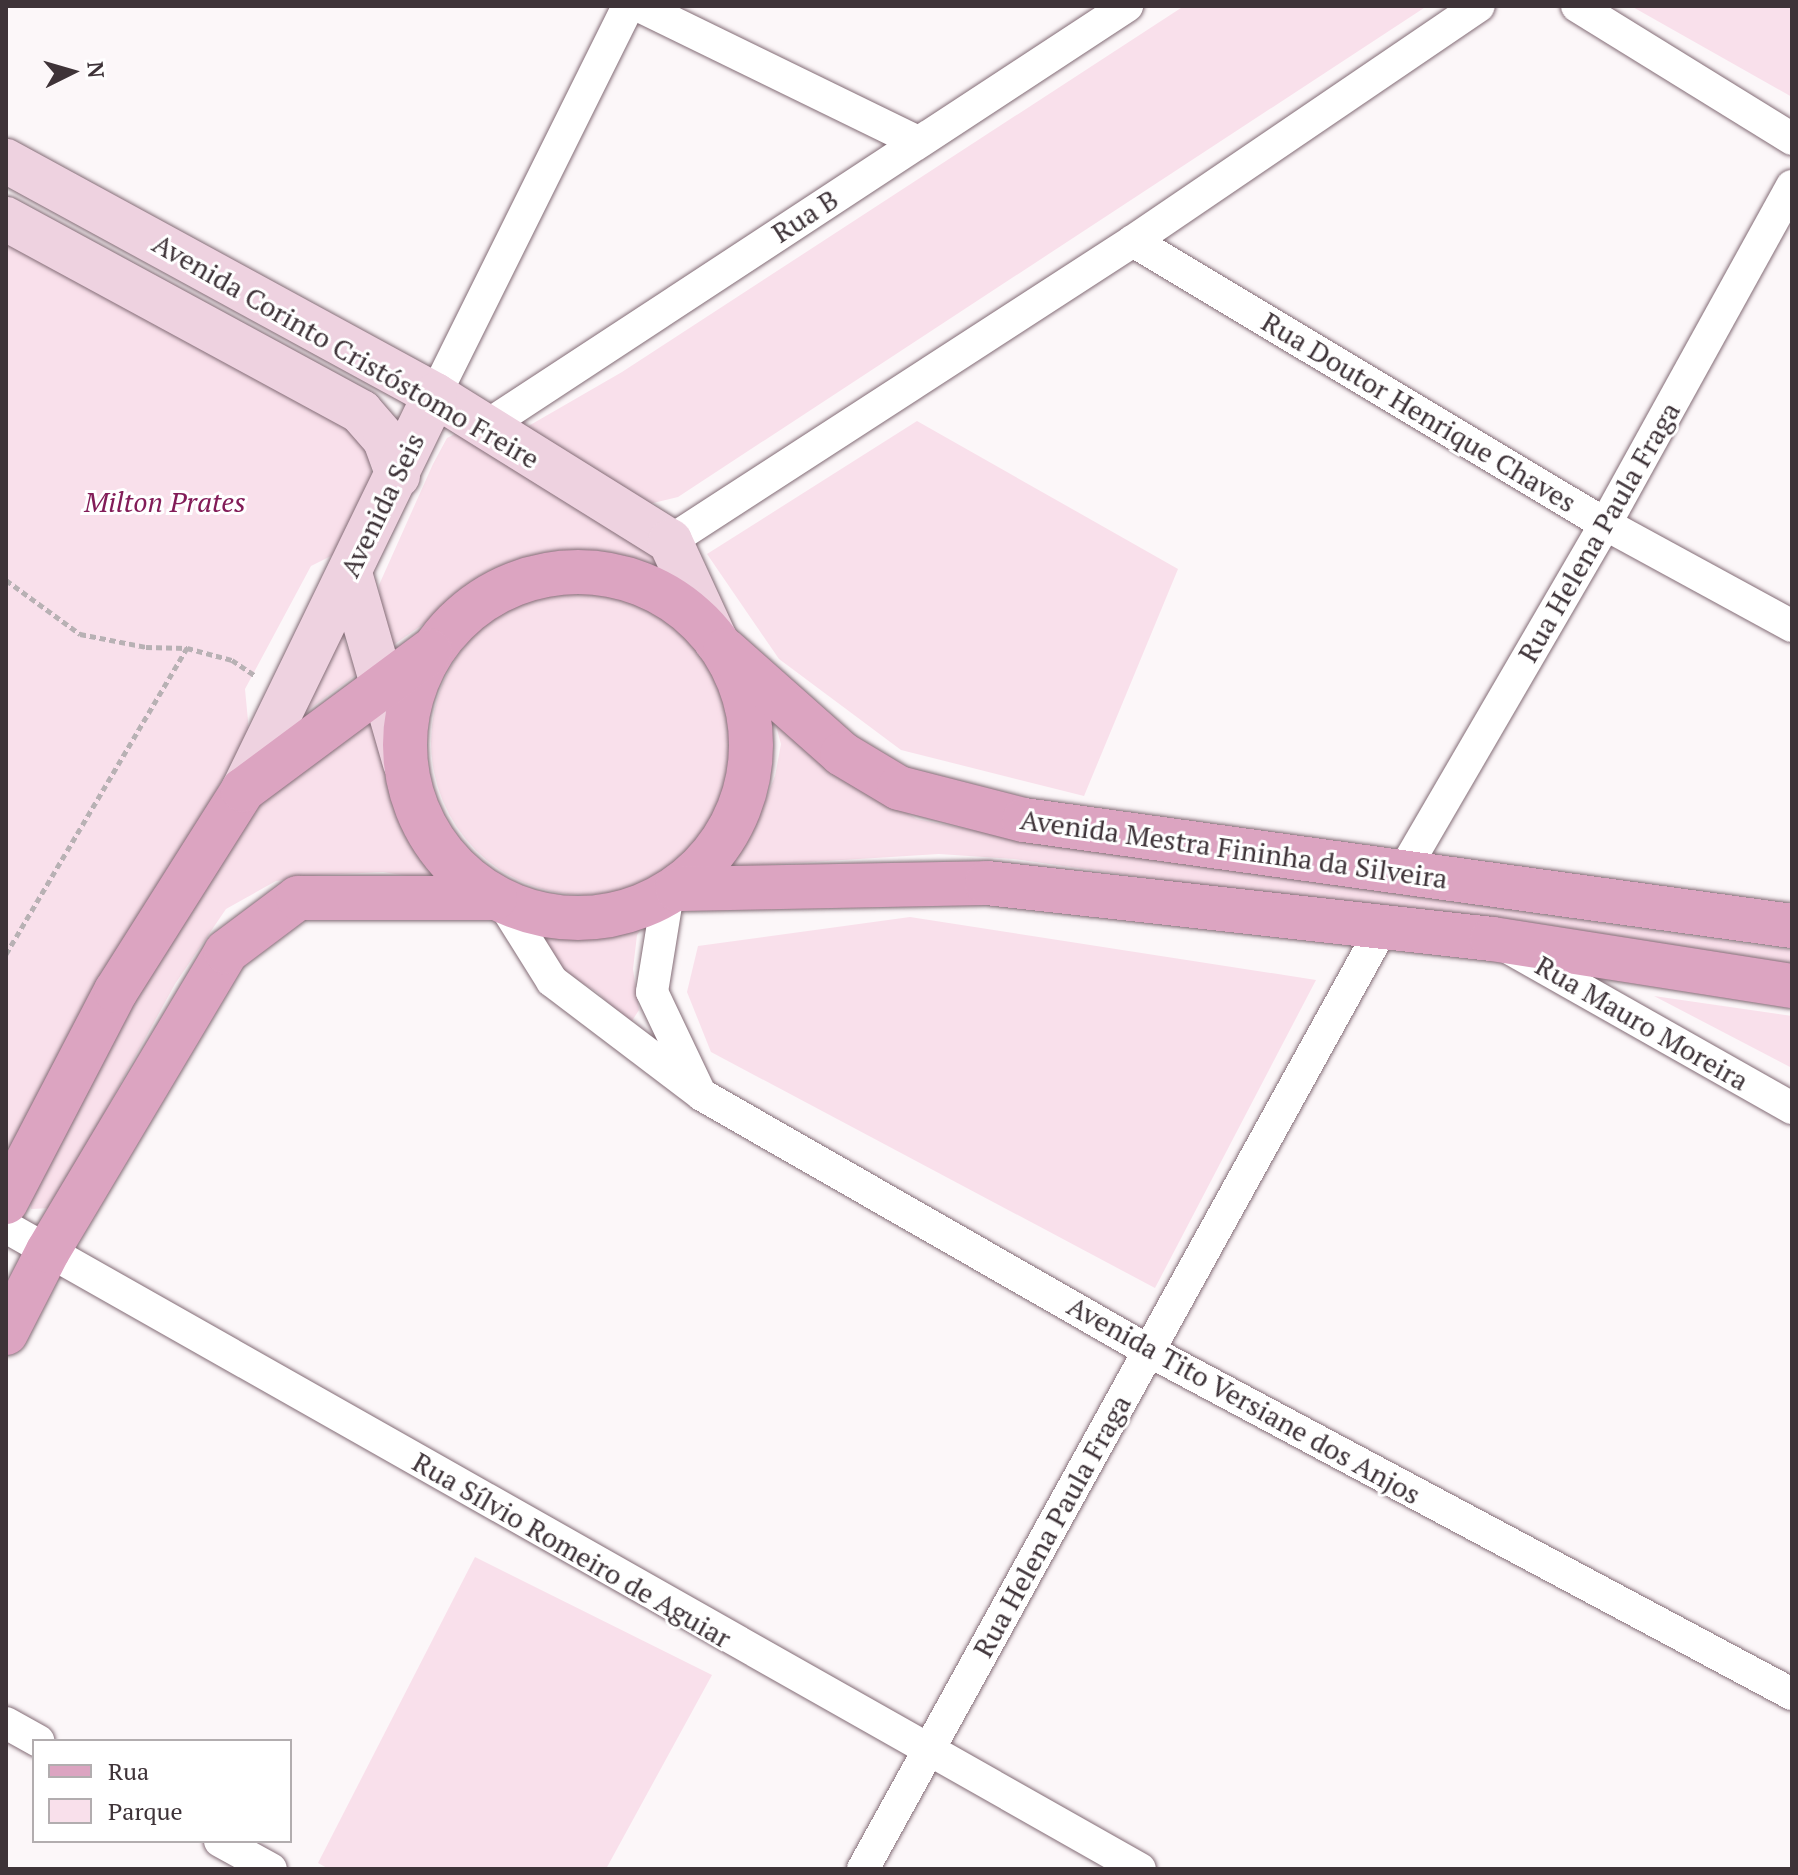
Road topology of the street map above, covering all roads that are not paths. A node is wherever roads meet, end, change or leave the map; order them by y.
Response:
1 (628, 6) edge
2 (639, 6) edge
3 (1127, 6) edge
4 (1479, 6) edge
5 (1577, 6) edge
6 (1792, 139) edge
7 (918, 142) junction
8 (6, 161) edge
9 (1792, 186) edge
10 (6, 219) edge
11 (1133, 241) junction
12 (435, 395) junction
13 (485, 427) junction
14 (398, 476) junction
15 (1605, 524) junction
16 (670, 541) junction
17 (350, 573) junction
18 (1792, 626) edge
19 (720, 646) junction
20 (430, 651) junction
21 (380, 689) junction
22 (405, 763) junction
23 (243, 790) junction
24 (1401, 875) junction
25 (672, 891) junction
26 (498, 900) junction
27 (1792, 926) edge
28 (1381, 930) junction
29 (1492, 939) junction
30 (1792, 986) edge
31 (702, 1095) junction
32 (1792, 1108) edge
33 (6, 1202) edge
34 (6, 1227) edge
35 (48, 1251) junction
36 (6, 1333) edge
37 (1149, 1351) junction
38 (1792, 1694) edge
39 (6, 1723) edge
40 (34, 1739) edge
41 (927, 1752) junction
42 (224, 1843) edge
43 (271, 1869) edge
44 (863, 1869) edge
45 (1140, 1869) edge

1 - 12 street, Avenida Seis
2 - 7 street
3 - 7 street, Rua B
4 - 11 street
5 - 6 street
7 - 13 street, Rua B
8 - 12 street, Avenida Corinto Cristóstomo Freire
9 - 15 street, Rua Helena Paula Fraga
10 - 14 street, Avenida Corinto Cristóstomo Freire
11 - 15 street, Rua Doutor Henrique Chaves
11 - 16 street
12 - 13 street, Avenida Corinto Cristóstomo Freire
12 - 14 street, Avenida Seis
13 - 16 street, Avenida Corinto Cristóstomo Freire
14 - 17 street, Avenida Seis
15 - 18 street, Rua Doutor Henrique Chaves
15 - 24 street, Rua Helena Paula Fraga
16 - 19 street
17 - 21 street
17 - 23 street, Avenida Seis
19 - 20 main road
19 - 24 main road, Avenida Mestra Fininha da Silveira
19 - 25 main road
20 - 21 main road
20 - 22 main road
21 - 22 street
21 - 23 main road
22 - 26 main road
23 - 33 main road
24 - 27 main road, Avenida Mestra Fininha da Silveira
25 - 26 main road
25 - 28 main road, Avenida Mestra Fininha da Silveira
25 - 31 street
26 - 31 street, Avenida Tito Versiane dos Anjos
26 - 35 main road
28 - 29 main road, Avenida Mestra Fininha da Silveira
28 - 37 street, Rua Helena Paula Fraga
29 - 30 main road, Avenida Mestra Fininha da Silveira
29 - 32 street, Rua Mauro Moreira
31 - 37 street, Avenida Tito Versiane dos Anjos
34 - 35 street, Rua Sílvio Romeiro de Aguiar
35 - 36 main road
35 - 41 street, Rua Sílvio Romeiro de Aguiar
37 - 38 street, Avenida Tito Versiane dos Anjos
37 - 41 street, Rua Helena Paula Fraga
39 - 40 street
41 - 44 street, Rua Helena Paula Fraga
41 - 45 street, Rua Sílvio Romeiro de Aguiar
42 - 43 street

